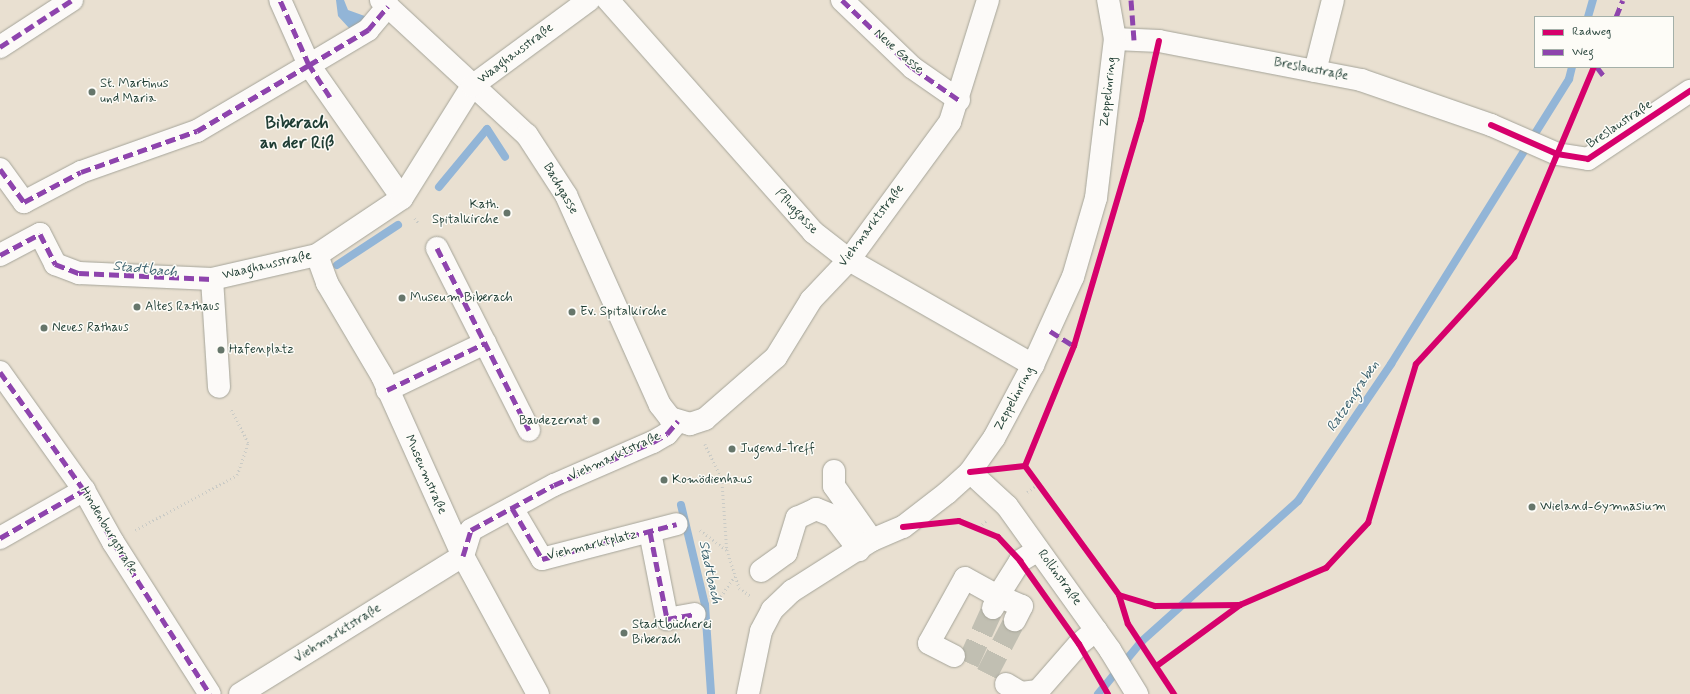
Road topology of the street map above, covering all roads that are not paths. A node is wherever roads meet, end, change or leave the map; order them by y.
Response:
1 (72, 0) edge
2 (280, 0) edge
3 (589, 0) edge
4 (608, 0) edge
5 (842, 0) edge
6 (988, 0) edge
7 (1108, 0) edge
8 (1333, 0) edge
9 (384, 3) edge
10 (1115, 39) junction
11 (0, 47) edge
12 (309, 65) junction
13 (1315, 71) junction
14 (472, 86) junction
15 (1690, 91) edge
16 (959, 100) junction
17 (0, 169) edge
18 (402, 198) junction
19 (438, 248) dead end
20 (0, 255) edge
21 (317, 255) junction
22 (849, 260) junction
23 (212, 280) junction
24 (485, 343) junction
25 (1034, 365) junction
26 (0, 372) edge
27 (219, 387) road end
28 (388, 390) junction
29 (684, 423) junction
30 (529, 430) dead end
31 (834, 471) dead end
32 (970, 472) junction
33 (84, 490) junction
34 (512, 508) junction
35 (687, 526) road end
36 (650, 532) junction
37 (0, 538) edge
38 (866, 545) junction
39 (1038, 550) junction
40 (463, 556) junction
41 (761, 571) dead end
42 (996, 602) junction
43 (695, 614) dead end
44 (1015, 620) tunnel mouth
45 (1096, 630) junction
46 (954, 656) dead end
47 (1006, 684) dead end
48 (1133, 686) edge
49 (210, 694) edge
50 (240, 694) edge
51 (538, 694) edge
52 (748, 694) edge

1 - 11 street
2 - 12 street
3 - 14 street, Waaghausstraße
4 - 22 street, Pfluggasse
5 - 16 street, Neue Gasse
6 - 16 street, Viehmarktstraße
7 - 10 street, Zeppelinring
8 - 13 street
9 - 12 street
9 - 14 street, Bachgasse
10 - 13 street, Breslaustraße
10 - 25 street, Zeppelinring
12 - 17 street
12 - 18 street
13 - 15 street, Breslaustraße
14 - 18 street, Waaghausstraße
14 - 29 street, Bachgasse
16 - 22 street, Viehmarktstraße
18 - 21 street, Waaghausstraße
19 - 24 street
20 - 23 street, Waaghausstraße
21 - 23 street, Waaghausstraße
21 - 28 street, Museumstraße
22 - 25 street, Pfluggasse
22 - 29 street, Viehmarktstraße
23 - 27 street, Waaghausstraße
24 - 28 street
24 - 30 street
25 - 32 street, Zeppelinring
26 - 33 street, Hindenburgstraße
28 - 40 street, Museumstraße
29 - 34 street, Viehmarktstraße
31 - 38 street
32 - 38 street, Zeppelinring
32 - 39 street, Rollinstraße
33 - 37 street
33 - 49 street, Hindenburgstraße
34 - 36 street, Viehmarktplatz
34 - 40 street, Viehmarktstraße
35 - 36 street, Viehmarktplatz
36 - 43 street
38 - 41 street
38 - 52 street, Zeppelinring
39 - 42 street
39 - 45 street, Rollinstraße
40 - 50 street, Viehmarktstraße
40 - 51 street, Museumstraße
42 - 44 street
42 - 46 street
45 - 47 street
45 - 48 street, Rollinstraße

